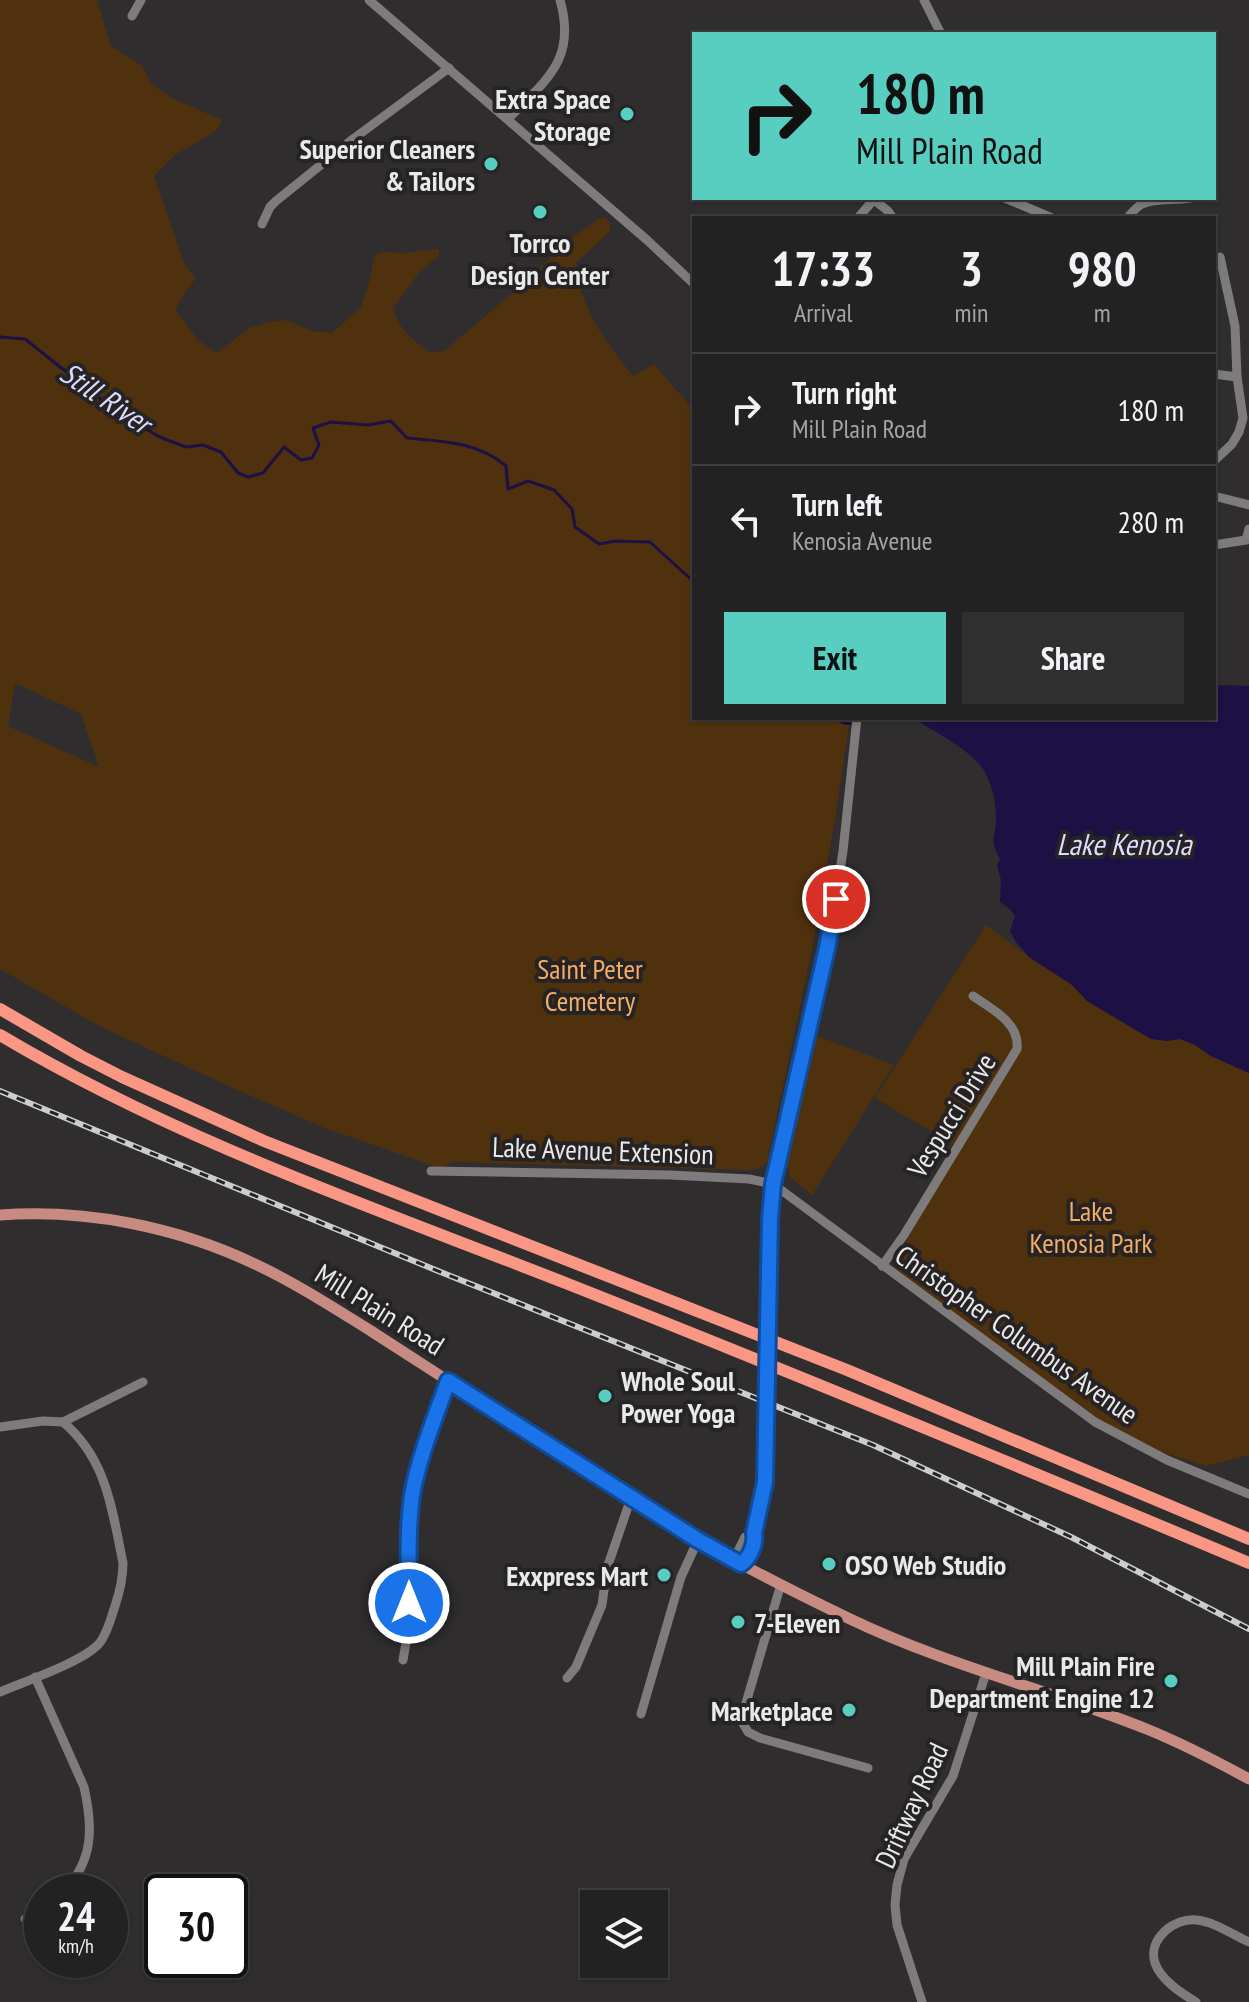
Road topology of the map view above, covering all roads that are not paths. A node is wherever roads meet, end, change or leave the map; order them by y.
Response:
1 (141, 0) edge
2 (369, 0) edge
3 (560, 0) edge
4 (924, 0) edge
5 (132, 16) dead end
6 (940, 32) edge
7 (449, 68) junction
8 (508, 119) junction
9 (873, 200) edge
10 (875, 200) edge
11 (1010, 200) edge
12 (1179, 200) edge
13 (860, 216) edge
14 (892, 216) edge
15 (1047, 216) edge
16 (1129, 216) edge
17 (262, 224) dead end
18 (1220, 257) dead end
19 (692, 282) edge
20 (1216, 374) edge
21 (1237, 377) junction
22 (1216, 459) edge
23 (1216, 497) edge
24 (1249, 505) edge
25 (1249, 529) edge
26 (1216, 545) edge
27 (857, 720) edge
28 (973, 996) dead end
29 (0, 1009) edge
30 (0, 1035) edge
31 (431, 1171) dead end
32 (773, 1184) junction
33 (0, 1215) edge
34 (882, 1266) junction
35 (448, 1381) junction
36 (143, 1382) dead end
37 (63, 1422) junction
38 (0, 1427) edge
39 (1249, 1494) edge
40 (631, 1498) junction
41 (1249, 1539) edge
42 (698, 1540) junction
43 (1249, 1563) edge
44 (741, 1564) junction
45 (781, 1584) junction
46 (403, 1660) dead end
47 (986, 1673) junction
48 (35, 1677) junction
49 (567, 1678) dead end
50 (0, 1692) edge
51 (641, 1714) dead end
52 (868, 1768) dead end
53 (1249, 1779) edge
54 (76, 1874) edge
55 (1249, 1942) edge
56 (922, 2002) edge
57 (1196, 2002) edge

1 - 5 street
2 - 7 street
3 - 8 street
4 - 6 street
7 - 8 street
7 - 17 street
8 - 19 street
9 - 13 street
10 - 14 street
11 - 15 street
12 - 16 street
18 - 21 street
20 - 21 street
21 - 22 street
23 - 24 street
25 - 26 street
27 - 32 street
28 - 34 street, Vespucci Drive
29 - 41 highway
30 - 43 highway
31 - 32 street, Lake Avenue Extension
32 - 34 street, Christopher Columbus Avenue
32 - 44 street
33 - 35 main road, Mill Plain Road
34 - 39 street, Christopher Columbus Avenue
35 - 40 main road, Mill Plain Road
35 - 46 street
36 - 37 street
37 - 38 street
37 - 48 street
40 - 42 main road, Mill Plain Road
40 - 49 street
42 - 44 main road, Mill Plain Road
42 - 51 street
44 - 45 main road, Mill Plain Road
45 - 47 main road, Mill Plain Road
45 - 52 street
47 - 53 main road, Mill Plain Road
47 - 56 street, Driftway Road
48 - 50 street
48 - 54 street
55 - 57 street

